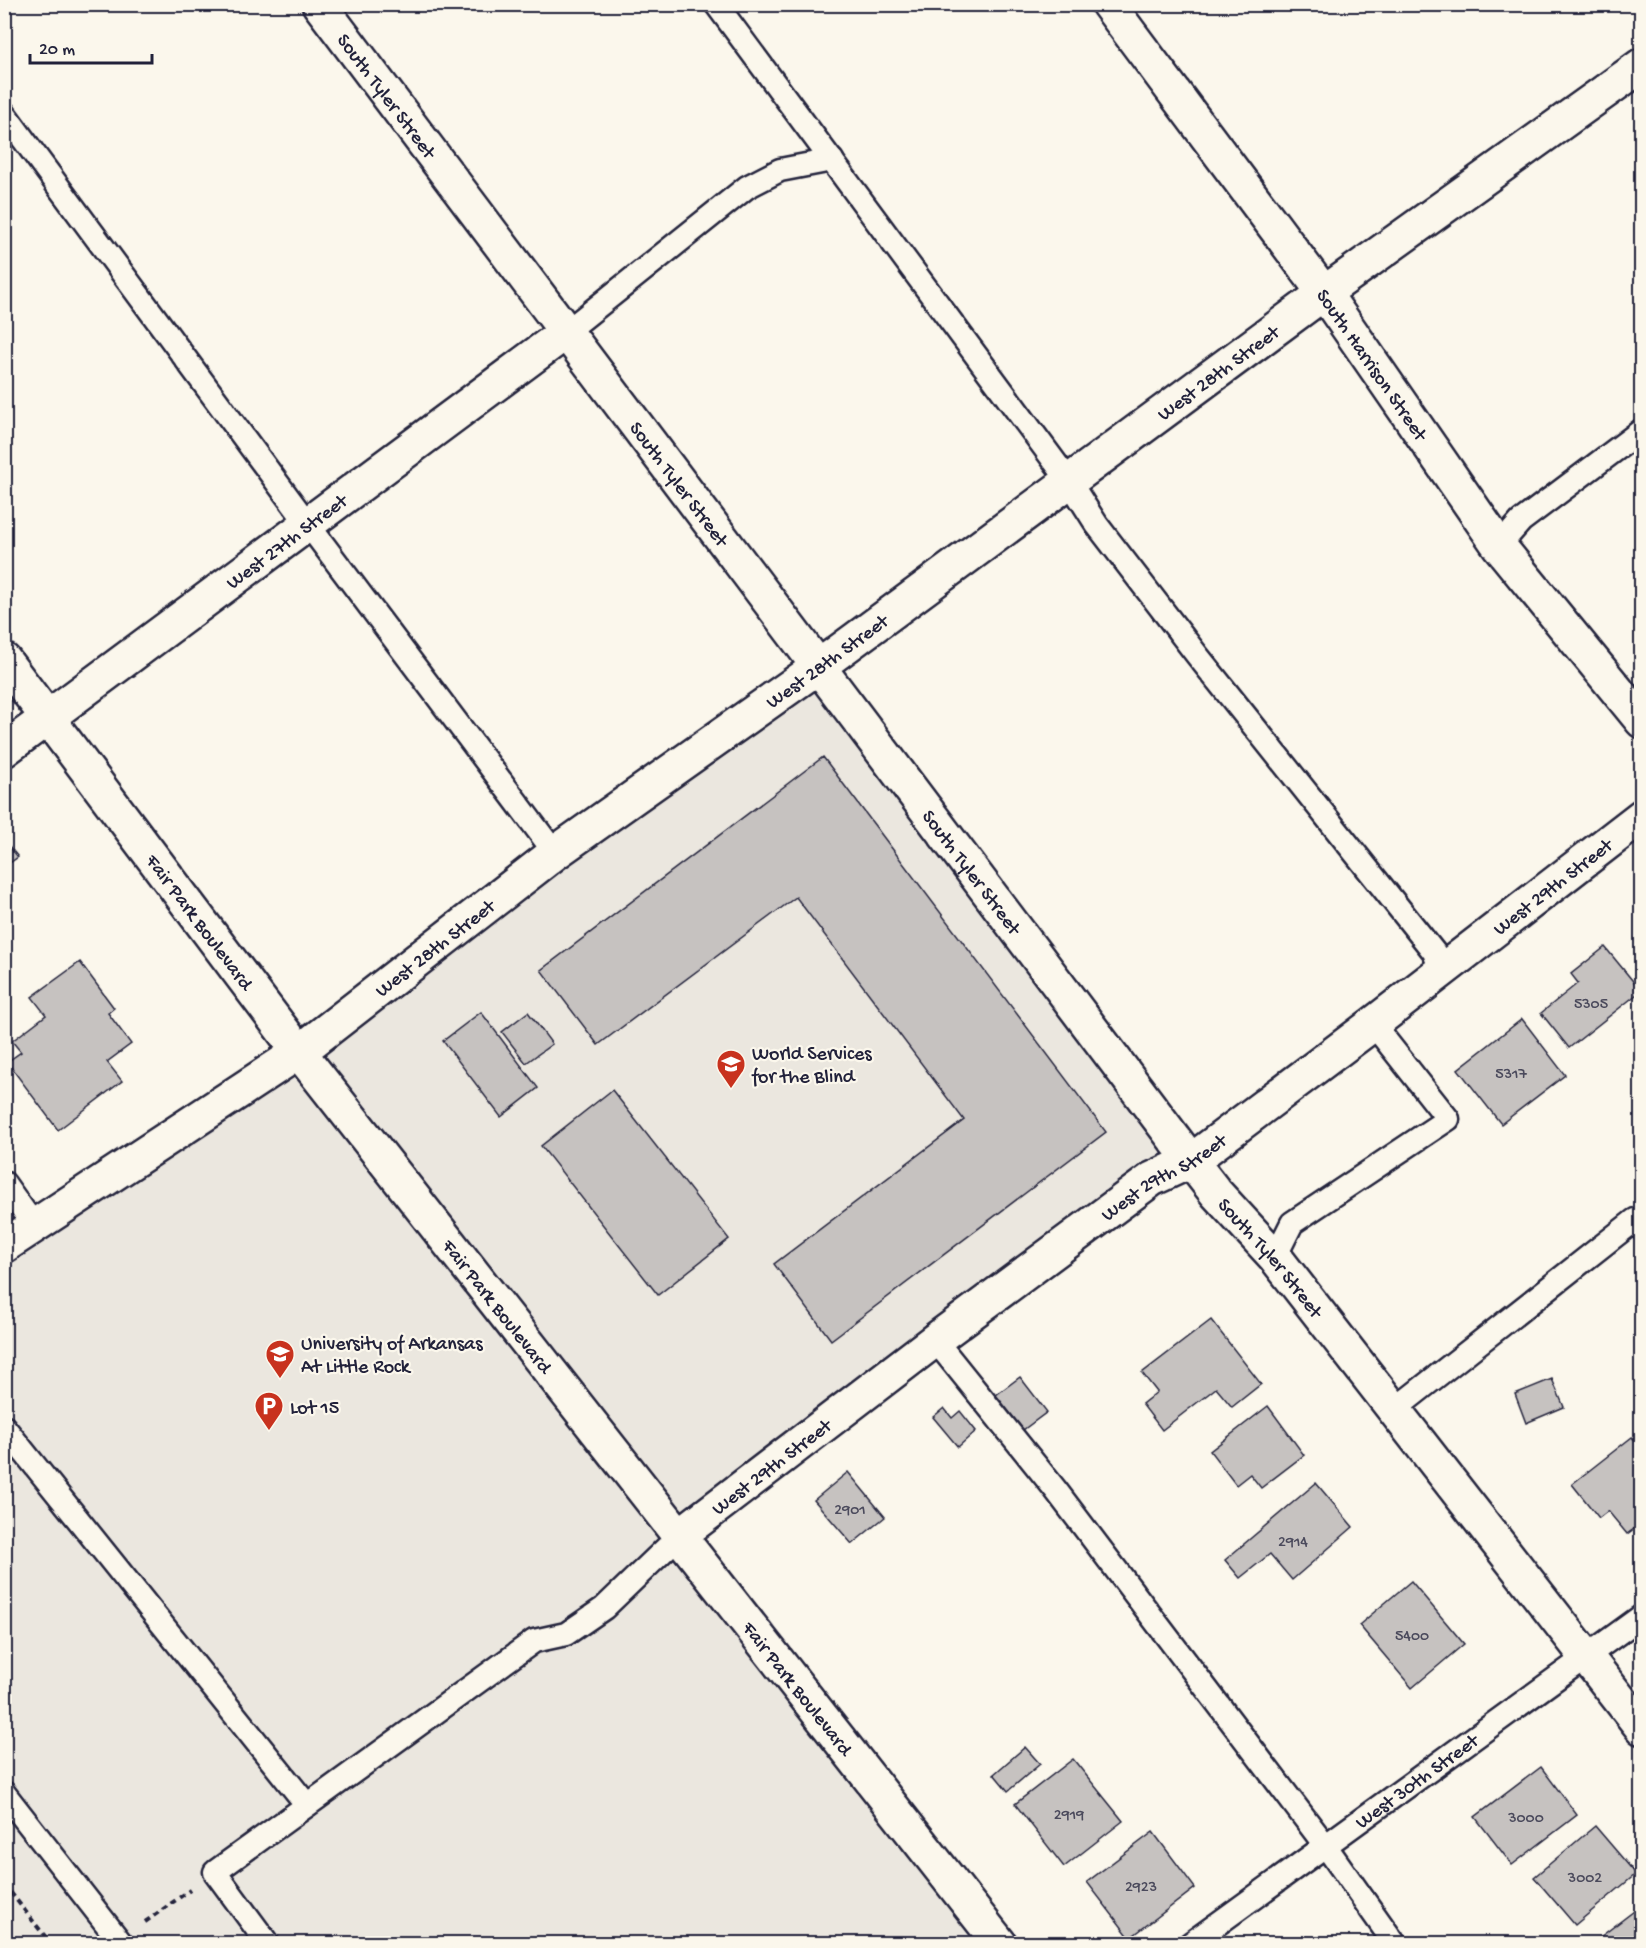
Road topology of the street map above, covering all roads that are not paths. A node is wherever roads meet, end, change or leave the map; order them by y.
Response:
1 (319, 4) edge
2 (716, 4) edge
3 (1108, 4) edge
4 (1641, 65) edge
5 (4, 113) edge
6 (831, 160) junction
7 (1324, 292) junction
8 (566, 332) junction
9 (1641, 430) edge
10 (1069, 481) junction
11 (307, 523) junction
12 (1499, 546) junction
13 (4, 660) edge
14 (818, 667) junction
15 (48, 718) junction
16 (1641, 721) edge
17 (4, 750) edge
18 (1641, 816) edge
19 (555, 853) junction
20 (1441, 971) junction
21 (1373, 1024) junction
22 (299, 1052) junction
23 (1191, 1161) junction
24 (4, 1183) edge
25 (34, 1225) junction
26 (1641, 1229) edge
27 (4, 1246) edge
28 (1275, 1257) junction
29 (934, 1340) junction
30 (1394, 1410) junction
31 (4, 1426) edge
32 (680, 1535) junction
33 (1641, 1616) edge
34 (1585, 1657) junction
35 (1641, 1728) edge
36 (4, 1793) edge
37 (307, 1805) junction
38 (1325, 1845) junction
39 (121, 1942) edge
40 (268, 1944) edge
41 (1000, 1944) edge
42 (1190, 1944) edge
43 (1395, 1944) edge

1 - 8 street, South Tyler Street
2 - 6 lane
3 - 7 street, South Harrison Street
4 - 7 street, West 28th Street
5 - 11 lane
6 - 8 lane
6 - 10 lane
7 - 10 street, West 28th Street
7 - 12 street, South Harrison Street
8 - 11 street, West 27th Street
8 - 14 street, South Tyler Street
9 - 12 lane
10 - 14 street, West 28th Street
10 - 20 lane
11 - 15 street, West 27th Street
11 - 19 lane
12 - 16 street, South Harrison Street
13 - 15 street, Fair Park Boulevard
14 - 19 street, West 28th Street
14 - 23 street, South Tyler Street
15 - 17 street, West 27th Street
15 - 22 street, Fair Park Boulevard
18 - 20 street, West 29th Street
19 - 22 street, West 28th Street
20 - 21 street, West 29th Street
21 - 23 street, West 29th Street
21 - 28 lane
22 - 25 street, West 28th Street
22 - 32 street, Fair Park Boulevard
23 - 28 street, South Tyler Street
23 - 29 street, West 29th Street
24 - 25 lane
25 - 27 street, West 28th Street
26 - 30 lane
28 - 30 street, South Tyler Street
29 - 32 street, West 29th Street
29 - 38 lane
30 - 34 street, South Tyler Street
31 - 37 lane
32 - 37 lane
32 - 41 street, Fair Park Boulevard
33 - 34 lane, West 30th Street
34 - 35 street, South Tyler Street
34 - 38 lane, West 30th Street
36 - 39 lane
37 - 40 lane
38 - 42 lane, West 30th Street
38 - 43 lane

